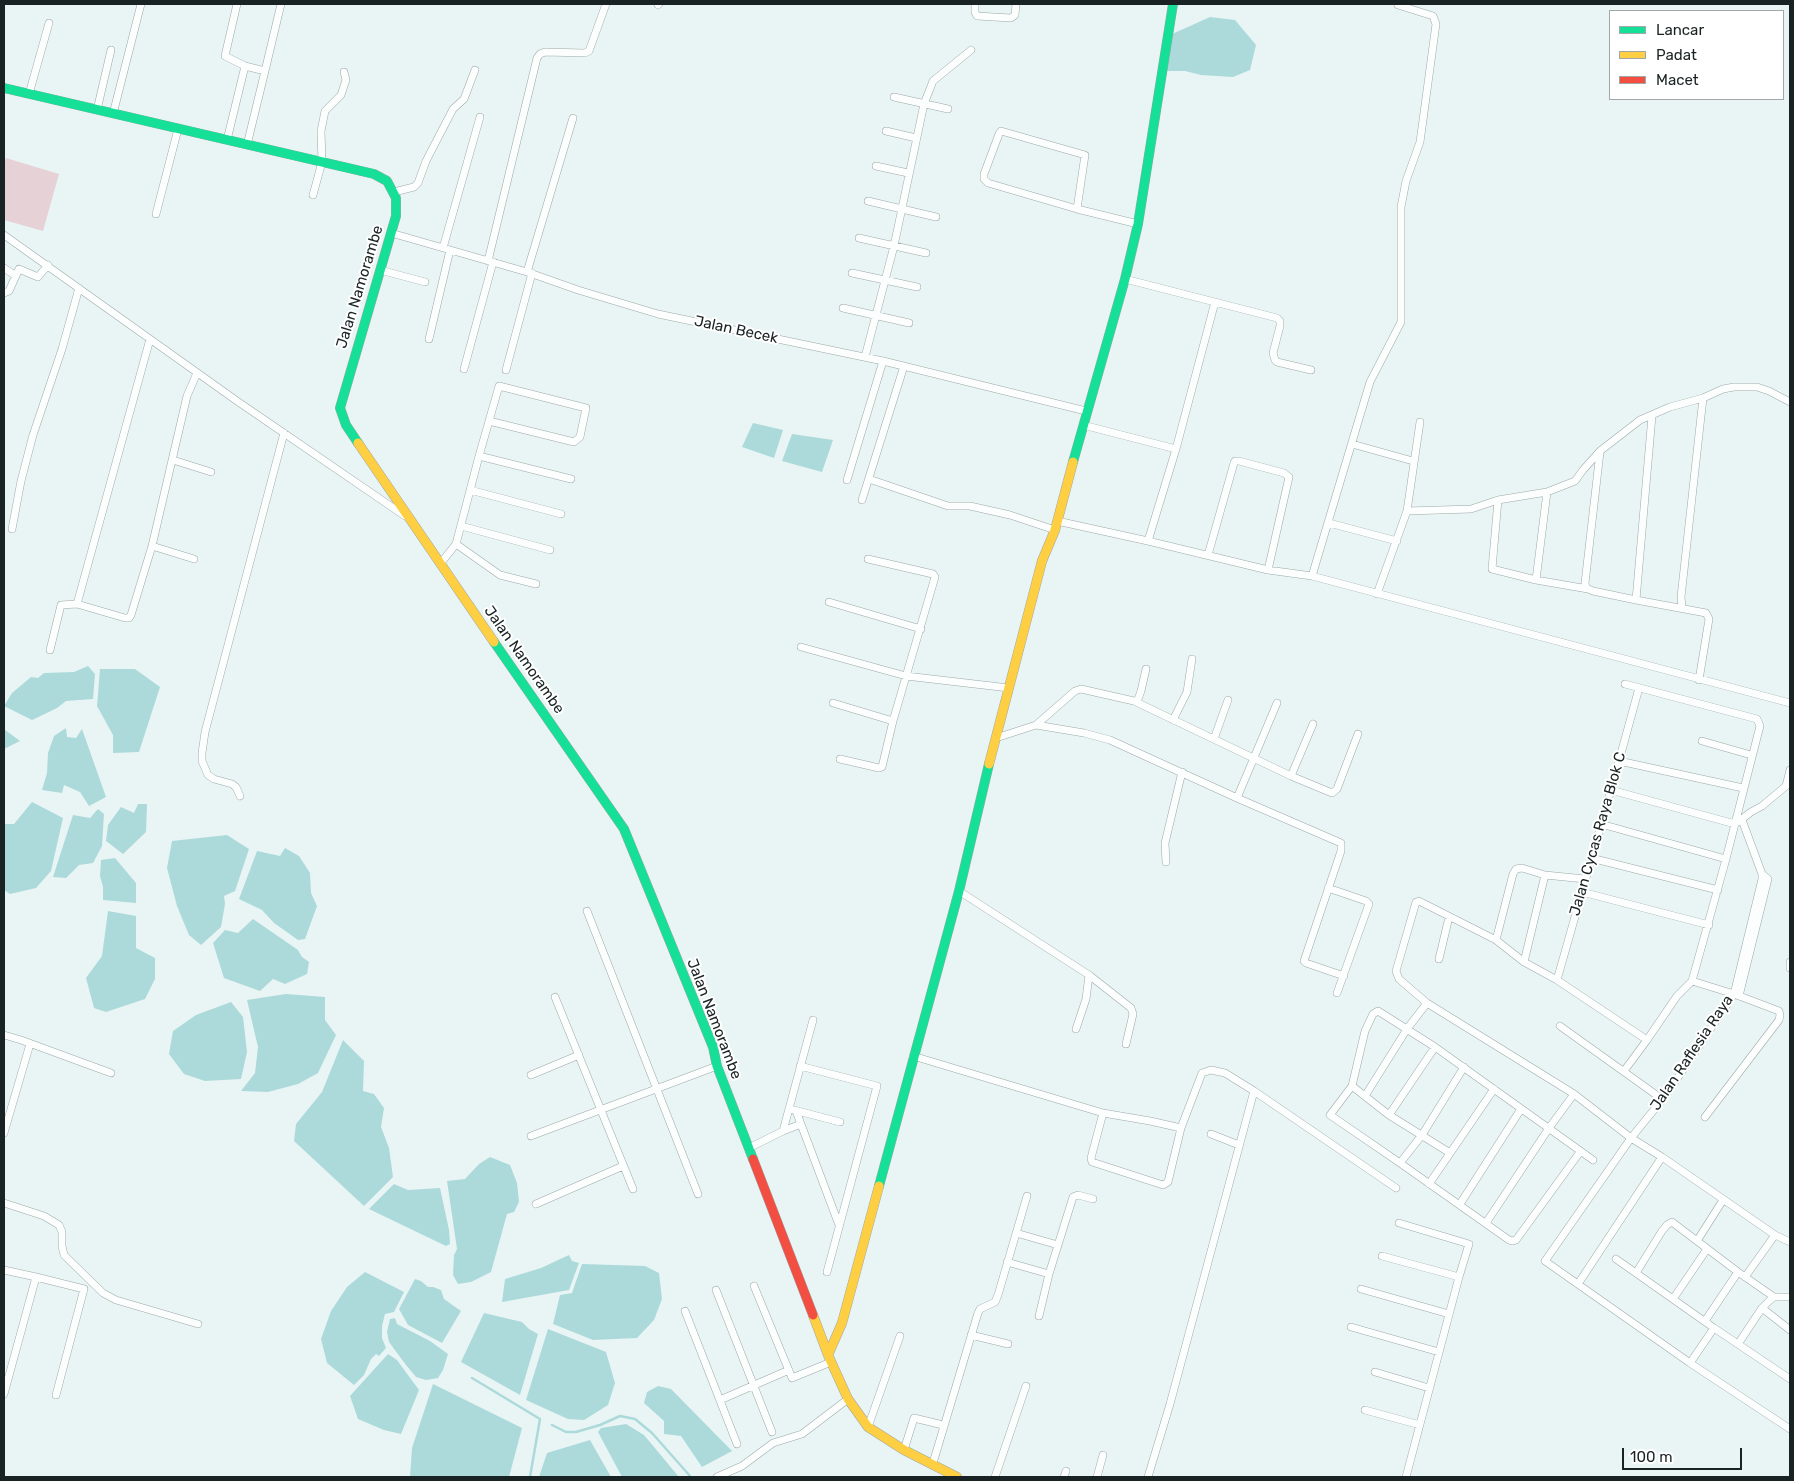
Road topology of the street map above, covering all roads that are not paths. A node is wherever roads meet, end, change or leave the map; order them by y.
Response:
1 (141, 4) edge
2 (237, 4) edge
3 (281, 4) edge
4 (606, 4) edge
5 (975, 4) edge
6 (1016, 4) edge
7 (1173, 4) edge
8 (1398, 5) dead end
9 (49, 23) dead end
10 (111, 50) dead end
11 (971, 50) dead end
12 (244, 66) junction
13 (475, 70) dead end
14 (265, 71) junction
15 (344, 72) dead end
16 (4, 88) edge
17 (29, 94) junction
18 (894, 97) dead end
19 (924, 104) junction
20 (948, 109) dead end
21 (97, 110) junction
22 (113, 114) junction
23 (480, 117) dead end
24 (573, 118) dead end
25 (178, 129) junction
26 (886, 131) dead end
27 (916, 138) junction
28 (227, 140) junction
29 (247, 144) junction
30 (322, 162) junction
31 (876, 166) dead end
32 (908, 173) junction
33 (394, 192) junction
34 (314, 194) dead end
35 (868, 201) dead end
36 (901, 209) junction
37 (1077, 209) junction
38 (156, 214) dead end
39 (936, 216) dead end
40 (1138, 224) junction
41 (391, 233) junction
42 (4, 236) edge
43 (859, 238) dead end
44 (894, 246) junction
45 (447, 249) junction
46 (926, 253) dead end
47 (490, 262) junction
48 (48, 266) junction
49 (4, 268) edge
50 (380, 270) junction
51 (530, 273) junction
52 (852, 273) dead end
53 (16, 276) junction
54 (1125, 279) junction
55 (885, 280) junction
56 (425, 282) dead end
57 (917, 287) dead end
58 (79, 288) junction
59 (4, 293) edge
60 (1215, 302) junction
61 (843, 308) dead end
62 (876, 315) junction
63 (909, 323) dead end
64 (150, 339) junction
65 (429, 339) dead end
66 (865, 357) junction
67 (883, 361) junction
68 (904, 366) junction
69 (464, 369) dead end
70 (506, 370) dead end
71 (1311, 370) dead end
72 (197, 373) junction
73 (1703, 398) junction
74 (1790, 402) edge
75 (1086, 411) junction
76 (1652, 416) junction
77 (489, 421) junction
78 (1420, 422) dead end
79 (1083, 426) junction
80 (284, 433) junction
81 (1352, 444) junction
82 (1176, 449) junction
83 (1600, 451) junction
84 (479, 456) junction
85 (173, 460) junction
86 (1413, 461) junction
87 (211, 472) dead end
88 (571, 479) dead end
89 (869, 479) junction
90 (847, 480) dead end
91 (470, 490) junction
92 (1547, 492) junction
93 (862, 500) dead end
94 (1498, 500) junction
95 (1407, 511) junction
96 (561, 514) dead end
97 (409, 518) junction
98 (1329, 523) junction
99 (460, 526) junction
100 (1056, 526) junction
101 (12, 529) dead end
102 (1148, 541) junction
103 (1397, 541) junction
104 (456, 544) junction
105 (152, 546) junction
106 (550, 550) dead end
107 (1208, 555) junction
108 (868, 558) dead end
109 (194, 559) dead end
110 (440, 564) junction
111 (1268, 570) junction
112 (1312, 576) junction
113 (1536, 580) junction
114 (536, 584) dead end
115 (1588, 589) junction
116 (1377, 594) junction
117 (1636, 600) junction
118 (829, 602) dead end
119 (77, 604) junction
120 (1682, 608) junction
121 (921, 629) junction
122 (801, 647) dead end
123 (50, 650) dead end
124 (1192, 659) dead end
125 (1146, 669) dead end
126 (906, 676) junction
127 (1699, 680) junction
128 (1625, 684) dead end
129 (1009, 688) junction
130 (1639, 688) junction
131 (1228, 700) dead end
132 (1137, 702) junction
133 (833, 703) dead end
134 (1277, 703) dead end
135 (1790, 703) edge
136 (1173, 720) junction
137 (893, 721) junction
138 (1313, 724) dead end
139 (1036, 725) junction
140 (1358, 734) dead end
141 (996, 738) junction
142 (1214, 739) junction
143 (1702, 741) dead end
144 (1751, 755) junction
145 (1254, 758) junction
146 (840, 759) dead end
147 (1618, 761) junction
148 (1790, 770) edge
149 (1182, 772) junction
150 (1291, 776) junction
151 (1743, 788) junction
152 (1788, 788) edge
153 (1611, 790) junction
154 (240, 796) dead end
155 (1237, 798) junction
156 (1738, 822) junction
157 (1601, 824) junction
158 (1591, 858) junction
159 (1726, 858) junction
160 (1166, 862) dead end
161 (1545, 875) junction
162 (1585, 879) junction
163 (1328, 888) junction
164 (1718, 890) junction
165 (959, 891) junction
166 (1582, 892) junction
167 (587, 911) dead end
168 (1449, 916) junction
169 (1708, 925) junction
170 (1496, 940) junction
171 (1439, 959) dead end
172 (1524, 962) junction
173 (1790, 962) edge
174 (1790, 968) edge
175 (1089, 975) junction
176 (1344, 976) junction
177 (1557, 980) junction
178 (1692, 981) junction
179 (1337, 993) dead end
180 (1737, 995) junction
181 (555, 997) dead end
182 (1427, 1003) junction
183 (813, 1020) dead end
184 (1560, 1026) dead end
185 (1076, 1029) dead end
186 (1407, 1029) junction
187 (4, 1035) edge
188 (1647, 1040) junction
189 (30, 1044) junction
190 (1126, 1044) dead end
191 (1435, 1047) junction
192 (579, 1056) junction
193 (913, 1056) junction
194 (717, 1066) junction
195 (800, 1066) junction
196 (1464, 1067) junction
197 (1624, 1071) junction
198 (111, 1073) dead end
199 (531, 1075) dead end
200 (1352, 1086) junction
201 (1494, 1088) junction
202 (656, 1089) junction
203 (1254, 1091) junction
204 (1574, 1094) junction
205 (1365, 1096) junction
206 (1662, 1099) junction
207 (602, 1109) junction
208 (792, 1110) junction
209 (1521, 1110) junction
210 (1103, 1113) junction
211 (1389, 1115) junction
212 (1705, 1117) dead end
213 (840, 1122) dead end
214 (801, 1124) junction
215 (1181, 1128) junction
216 (1549, 1128) junction
217 (783, 1131) junction
218 (4, 1132) edge
219 (1211, 1134) dead end
220 (1422, 1135) junction
221 (531, 1136) dead end
222 (1631, 1138) junction
223 (1239, 1145) junction
224 (750, 1148) junction
225 (1580, 1152) junction
226 (1450, 1153) junction
227 (1662, 1157) junction
228 (1593, 1160) dead end
229 (1400, 1162) junction
230 (623, 1166) junction
231 (1429, 1184) junction
232 (1396, 1188) dead end
233 (633, 1189) dead end
234 (698, 1194) dead end
235 (1027, 1196) dead end
236 (1093, 1198) dead end
237 (1723, 1200) junction
238 (4, 1203) edge
239 (536, 1204) dead end
240 (1460, 1204) junction
241 (1399, 1223) dead end
242 (1486, 1223) junction
243 (839, 1226) junction
244 (1016, 1233) junction
245 (1775, 1235) junction
246 (1697, 1240) junction
247 (1789, 1243) edge
248 (1058, 1245) junction
249 (1707, 1249) junction
250 (1382, 1256) dead end
251 (1616, 1259) dead end
252 (1008, 1262) junction
253 (4, 1270) edge
254 (827, 1272) dead end
255 (1738, 1272) junction
256 (1636, 1273) junction
257 (1050, 1274) junction
258 (36, 1277) junction
259 (1459, 1277) junction
260 (1746, 1277) junction
261 (1578, 1284) junction
262 (754, 1286) dead end
263 (716, 1290) dead end
264 (1361, 1290) dead end
265 (1774, 1297) junction
266 (1790, 1297) edge
267 (1673, 1299) junction
268 (1762, 1308) junction
269 (685, 1311) dead end
270 (1449, 1314) junction
271 (1039, 1316) dead end
272 (1705, 1322) junction
273 (198, 1324) dead end
274 (1351, 1327) dead end
275 (1714, 1328) junction
276 (1790, 1330) edge
277 (971, 1335) junction
278 (900, 1336) dead end
279 (1008, 1344) dead end
280 (1738, 1344) junction
281 (1439, 1352) junction
282 (830, 1358) junction
283 (1690, 1363) junction
284 (789, 1370) junction
285 (1375, 1372) dead end
286 (1790, 1379) edge
287 (755, 1385) junction
288 (1026, 1386) dead end
289 (1429, 1388) junction
290 (4, 1394) edge
291 (56, 1395) dead end
292 (848, 1399) junction
293 (720, 1400) junction
294 (1364, 1410) dead end
295 (943, 1425) junction
296 (1420, 1425) junction
297 (868, 1426) junction
298 (1790, 1429) edge
299 (772, 1432) dead end
300 (737, 1444) dead end
301 (904, 1450) junction
302 (1104, 1455) dead end
303 (932, 1463) junction
304 (718, 1477) edge
305 (957, 1477) edge
306 (995, 1477) edge
307 (1097, 1477) edge
308 (1148, 1477) edge
309 (1406, 1477) edge

1 - 22 street
2 - 12 street
3 - 14 street
4 - 47 street
5 - 6 street
7 - 40 main road
8 - 81 street
9 - 17 street
10 - 21 street
11 - 19 street
12 - 14 street
12 - 28 street
13 - 33 street
14 - 29 street
15 - 30 street
16 - 17 main road
17 - 21 main road
18 - 19 street
19 - 20 street
19 - 27 street
21 - 22 main road
22 - 25 main road
23 - 45 street
24 - 51 street
25 - 28 main road
25 - 38 street
26 - 27 street
27 - 32 street
28 - 29 main road
29 - 30 main road
30 - 33 main road
30 - 34 street
31 - 32 street
32 - 36 street
33 - 41 main road, Jalan Namorambe
35 - 36 street
36 - 39 street
36 - 44 street
37 - 37 street
37 - 40 street
40 - 54 main road
41 - 45 street, Jalan Becek
41 - 50 main road, Jalan Namorambe
42 - 48 street
43 - 44 street
44 - 46 street
44 - 55 street
45 - 47 street, Jalan Becek
45 - 65 street
47 - 51 street, Jalan Becek
47 - 69 street
48 - 53 street
48 - 58 street
49 - 53 street
50 - 56 street
50 - 97 main road, Jalan Namorambe
51 - 66 street, Jalan Becek
51 - 70 street
52 - 55 street
53 - 59 street
54 - 60 street
54 - 75 main road
55 - 57 street
55 - 62 street
58 - 64 street
58 - 101 street
60 - 71 street
60 - 82 street
61 - 62 street
62 - 63 street
62 - 66 street
64 - 72 street
64 - 119 street
66 - 67 street, Jalan Becek
67 - 68 street, Jalan Becek
67 - 90 street
68 - 75 street, Jalan Becek
68 - 89 street
72 - 80 street
72 - 85 street
73 - 74 street
73 - 76 street
73 - 120 street
75 - 79 main road
76 - 83 street
76 - 117 street
77 - 77 street
77 - 84 street
78 - 86 street
79 - 82 street
79 - 100 main road
80 - 97 street
80 - 154 street
81 - 86 street
81 - 98 street
82 - 102 street
83 - 92 street
83 - 115 street
84 - 88 street
84 - 91 street
85 - 87 street
85 - 105 street
86 - 95 street
89 - 93 street
89 - 100 street
91 - 96 street
91 - 99 street
92 - 94 street
92 - 113 street
94 - 95 street
94 - 113 street
95 - 103 street
97 - 110 main road, Jalan Namorambe
98 - 103 street
98 - 112 street
99 - 104 street
99 - 106 street
100 - 102 street
100 - 129 main road
102 - 107 street
103 - 116 street
104 - 110 street
104 - 114 street
105 - 109 street
105 - 119 street
107 - 111 street
107 - 111 street
108 - 121 street
110 - 194 main road, Jalan Namorambe
111 - 112 street
112 - 116 street
113 - 115 street
115 - 117 street
116 - 127 street
117 - 120 street
118 - 121 street
119 - 123 street
120 - 127 street
121 - 126 street
122 - 126 street
124 - 136 street
125 - 132 street
126 - 129 street
126 - 137 street
127 - 135 street
128 - 130 street
129 - 141 main road
130 - 144 street
130 - 147 street, Jalan Cycas Raya Blok C
131 - 142 street
132 - 136 street
132 - 139 street
133 - 137 street
134 - 145 street
136 - 142 street
137 - 146 street
138 - 150 street
139 - 141 street
139 - 149 street
140 - 150 street
141 - 165 main road
142 - 145 street
143 - 144 street
144 - 151 street
145 - 150 street
145 - 155 street
147 - 151 street
147 - 153 street, Jalan Cycas Raya Blok C
148 - 152 street
149 - 155 street
149 - 160 street
151 - 156 street
152 - 156 street
153 - 156 street
153 - 157 street, Jalan Cycas Raya Blok C
155 - 163 street
156 - 159 street
156 - 180 street, Jalan Raflesia Raya
157 - 158 street, Jalan Cycas Raya Blok C
157 - 159 street
158 - 162 street, Jalan Cycas Raya Blok C
158 - 164 street
159 - 164 street
161 - 162 street
161 - 170 street
161 - 172 street
162 - 166 street, Jalan Cycas Raya Blok C
163 - 176 street
163 - 176 street
164 - 169 street
165 - 175 street
165 - 193 main road
166 - 169 street
166 - 177 street, Jalan Cycas Raya Blok C
167 - 202 street
168 - 170 street
168 - 171 street
168 - 182 street
169 - 178 street
170 - 172 street
172 - 177 street
173 - 174 street
175 - 185 street
175 - 190 street
176 - 179 street
177 - 188 street
178 - 180 street
178 - 188 street
180 - 206 street, Jalan Raflesia Raya
180 - 212 street
181 - 192 street
182 - 186 street
182 - 204 street
183 - 195 street
184 - 197 street
186 - 191 street
186 - 200 street
186 - 205 street
187 - 189 street
188 - 197 street
189 - 198 street
189 - 218 street
191 - 196 street
191 - 211 street
192 - 199 street
192 - 207 street
193 - 210 street
193 - 282 main road
194 - 202 street
194 - 224 main road, Jalan Namorambe
195 - 208 street
195 - 243 street
196 - 201 street
196 - 220 street
197 - 206 street
200 - 205 street
200 - 229 street
201 - 209 street
201 - 226 street
202 - 207 street
202 - 234 street
203 - 215 street
203 - 223 street
203 - 232 street
204 - 216 street
204 - 222 street
205 - 211 street
206 - 222 street, Jalan Raflesia Raya
207 - 221 street
207 - 230 street
208 - 213 street
208 - 214 street
208 - 217 street
209 - 216 street
209 - 240 street
210 - 215 street
210 - 215 street
211 - 220 street
214 - 217 street
214 - 243 street
216 - 225 street
216 - 242 street
217 - 224 street
219 - 223 street
220 - 226 street
220 - 229 street
222 - 227 street
222 - 261 street, Jalan Raflesia Raya
223 - 308 street
224 - 282 main road, Jalan Namorambe
225 - 228 street
225 - 242 street
226 - 231 street
227 - 237 street
227 - 261 street
229 - 231 street
230 - 233 street
230 - 239 street
231 - 240 street
235 - 244 street
236 - 248 street
237 - 245 street
237 - 246 street
238 - 273 street
240 - 242 street
241 - 259 street
243 - 254 street
244 - 248 street
244 - 252 street
245 - 247 street
245 - 260 street
246 - 249 street
246 - 256 street
248 - 257 street
249 - 255 street
249 - 267 street
250 - 259 street
251 - 256 street
252 - 257 street
252 - 277 street
253 - 258 street
255 - 260 street
255 - 272 street
256 - 267 street
257 - 271 street
258 - 290 street
258 - 291 street
259 - 270 street
260 - 265 street
261 - 283 street
262 - 284 street
263 - 287 street
264 - 270 street
265 - 266 street
265 - 268 street
267 - 272 street
268 - 276 street
268 - 280 street
269 - 293 street
270 - 281 street
272 - 275 street
274 - 281 street
275 - 280 street
275 - 283 street
277 - 279 street
277 - 295 street
278 - 297 street
280 - 286 street
281 - 289 street
282 - 284 street
282 - 292 main road, Jalan Namorambe
283 - 298 street
284 - 287 street
285 - 289 street
287 - 293 street
287 - 299 street
288 - 306 street
289 - 296 street
292 - 297 main road, Jalan Namorambe
292 - 304 street
293 - 300 street
294 - 296 street
295 - 301 street
295 - 303 street
296 - 309 street
297 - 301 main road, Jalan Namorambe
301 - 303 main road, Jalan Namorambe
302 - 307 street
303 - 305 main road, Jalan Namorambe

